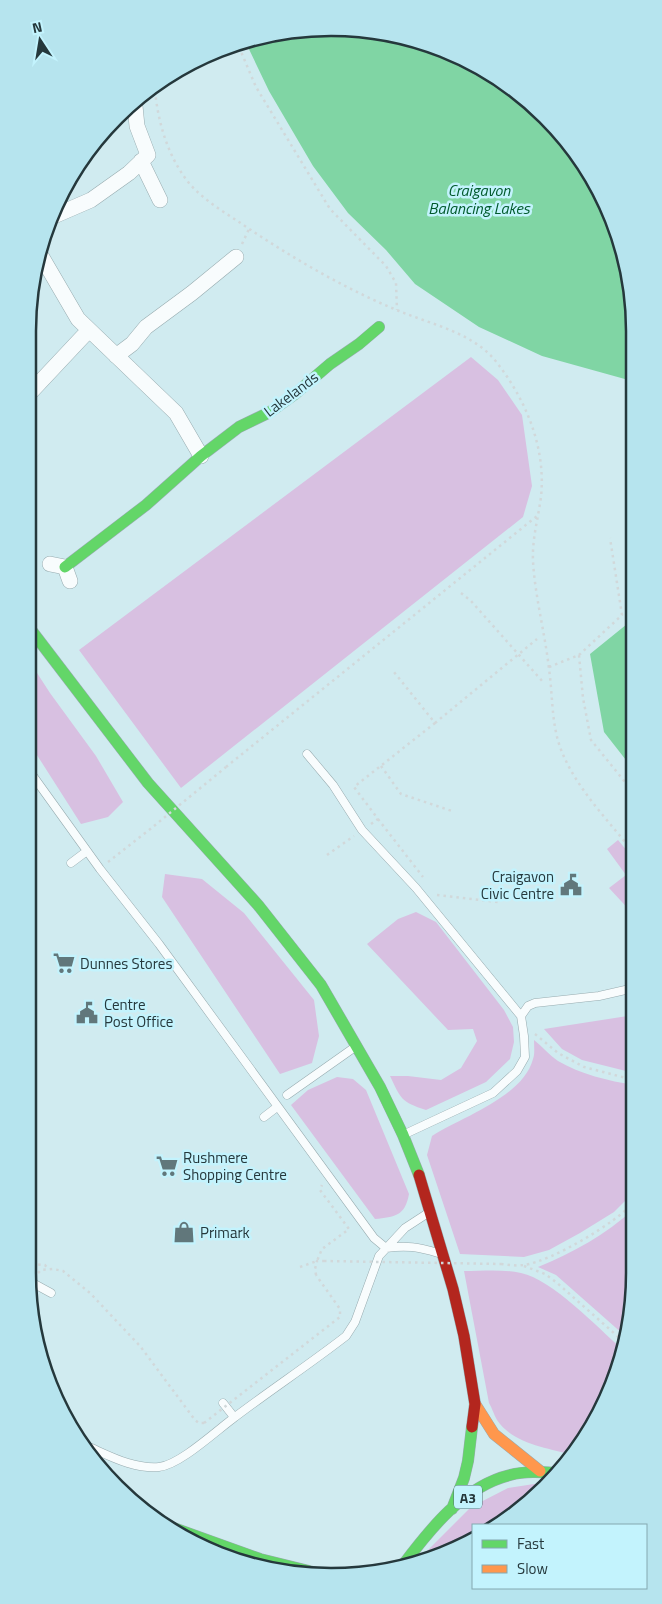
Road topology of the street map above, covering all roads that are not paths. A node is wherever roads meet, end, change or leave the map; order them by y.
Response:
1 (135, 111) edge
2 (141, 161) junction
3 (160, 200) dead end
4 (61, 213) edge
5 (236, 257) dead end
6 (45, 262) edge
7 (379, 327) dead end
8 (89, 330) junction
9 (116, 356) junction
10 (36, 386) edge
11 (201, 456) junction
12 (50, 564) dead end
13 (68, 574) joint
14 (36, 636) edge
15 (307, 754) dead end
16 (36, 779) edge
17 (87, 851) junction
18 (71, 864) dead end
19 (626, 990) edge
20 (521, 1016) junction
21 (356, 1046) junction
22 (286, 1094) dead end
23 (277, 1107) junction
24 (264, 1117) dead end
25 (403, 1135) junction
26 (430, 1212) junction
27 (386, 1248) junction
28 (443, 1255) junction
29 (37, 1285) edge
30 (51, 1293) dead end
31 (223, 1403) dead end
32 (475, 1404) junction
33 (234, 1417) junction
34 (95, 1450) edge
35 (540, 1471) junction
36 (548, 1472) edge
37 (452, 1510) junction
38 (217, 1544) edge
39 (408, 1558) edge
40 (278, 1563) edge

1 - 2 street
2 - 3 street
2 - 4 street
5 - 9 street
6 - 8 street
7 - 11 main road, Lakelands
8 - 9 street
8 - 10 street
9 - 11 street
11 - 13 main road, Lakelands
12 - 13 street, Lakelands
14 - 21 main road
15 - 20 lane
16 - 17 lane
17 - 18 lane
17 - 23 lane
19 - 20 lane
20 - 25 lane
21 - 22 lane
21 - 25 main road
23 - 24 lane
23 - 27 lane
25 - 26 main road
26 - 27 lane
26 - 28 main road
27 - 28 lane
27 - 33 lane
28 - 32 main road
29 - 30 lane
31 - 33 lane
32 - 35 main road
32 - 37 main road
33 - 34 lane
35 - 36 main road, A3
35 - 37 main road, A3
37 - 39 main road, A3
38 - 40 main road

